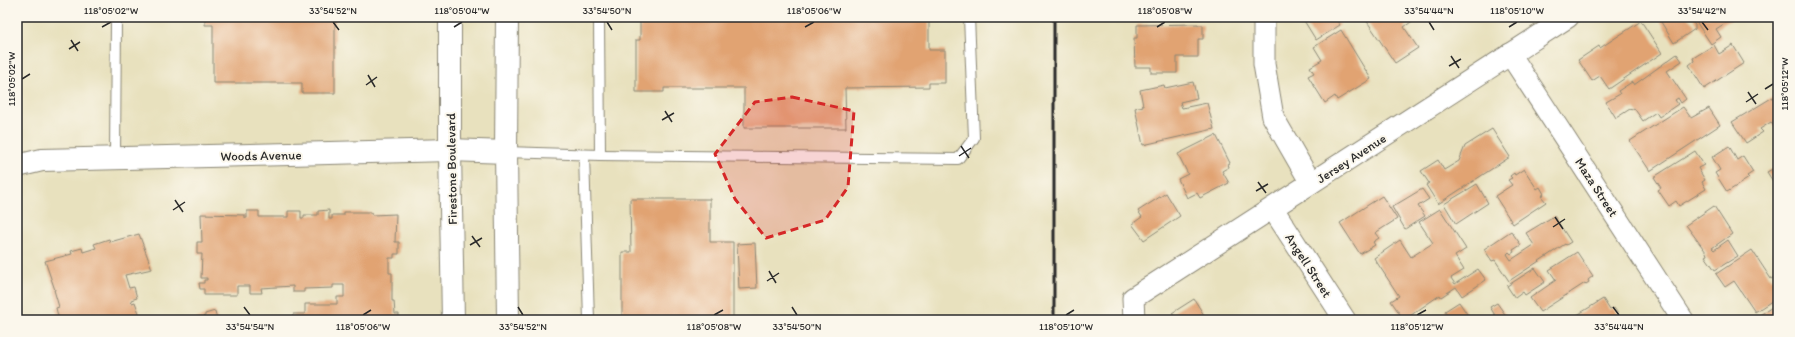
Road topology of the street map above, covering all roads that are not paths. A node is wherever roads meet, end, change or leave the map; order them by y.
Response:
1 (116, 17) edge
2 (450, 17) edge
3 (507, 17) edge
4 (599, 17) edge
5 (969, 17) edge
6 (1264, 17) edge
7 (1568, 17) edge
8 (1510, 54) junction
9 (450, 150) junction
10 (506, 152) junction
11 (584, 155) junction
12 (600, 155) junction
13 (115, 158) junction
14 (17, 166) edge
15 (1311, 183) junction
16 (1273, 209) junction
17 (453, 320) edge
18 (508, 320) edge
19 (589, 320) edge
20 (1134, 320) edge
21 (1345, 320) edge
22 (1683, 320) edge

1 - 13 lane
2 - 9 main road, Firestone Boulevard
3 - 10 main road
4 - 12 lane
5 - 12 lane
6 - 15 street
7 - 8 street, Jersey Avenue
8 - 15 street, Jersey Avenue
8 - 22 street, Maza Street
9 - 10 main road, Woods Avenue
9 - 13 main road, Woods Avenue
9 - 17 main road, Firestone Boulevard
10 - 11 lane
10 - 18 main road
11 - 12 lane
11 - 19 lane
13 - 14 main road, Woods Avenue
15 - 16 street, Jersey Avenue
16 - 20 street, Jersey Avenue
16 - 21 street, Angell Street

